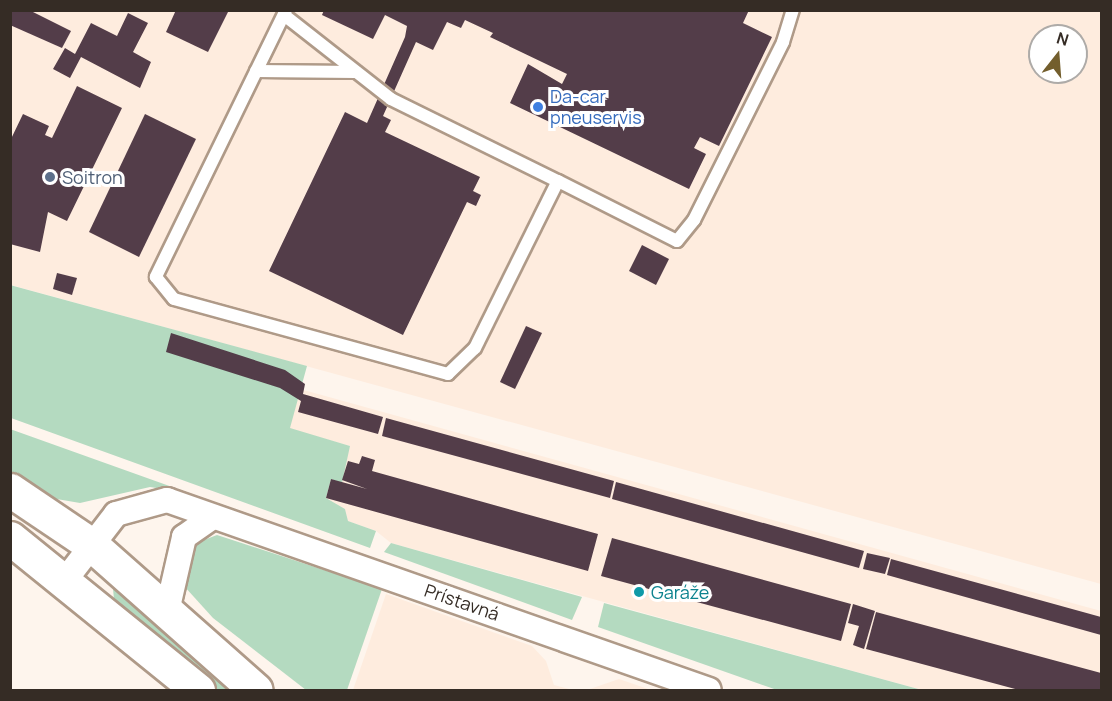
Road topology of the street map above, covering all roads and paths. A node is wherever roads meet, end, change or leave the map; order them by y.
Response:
1 (793, 10) edge
2 (285, 13) edge
3 (256, 71) junction
4 (356, 72) junction
5 (558, 181) junction
6 (10, 490) edge
7 (213, 517) junction
8 (10, 538) edge
9 (93, 546) junction
10 (66, 579) junction
11 (168, 607) junction
12 (198, 690) edge
13 (256, 690) edge
14 (709, 690) edge

1 - 5 lane
2 - 3 lane
2 - 4 lane
3 - 4 lane
3 - 5 lane
4 - 5 lane
6 - 9 main road
7 - 9 street, Prístavná
7 - 11 street
7 - 14 street, Prístavná
8 - 10 main road
9 - 10 street, Prístavná
9 - 11 main road
10 - 12 main road
11 - 13 main road

